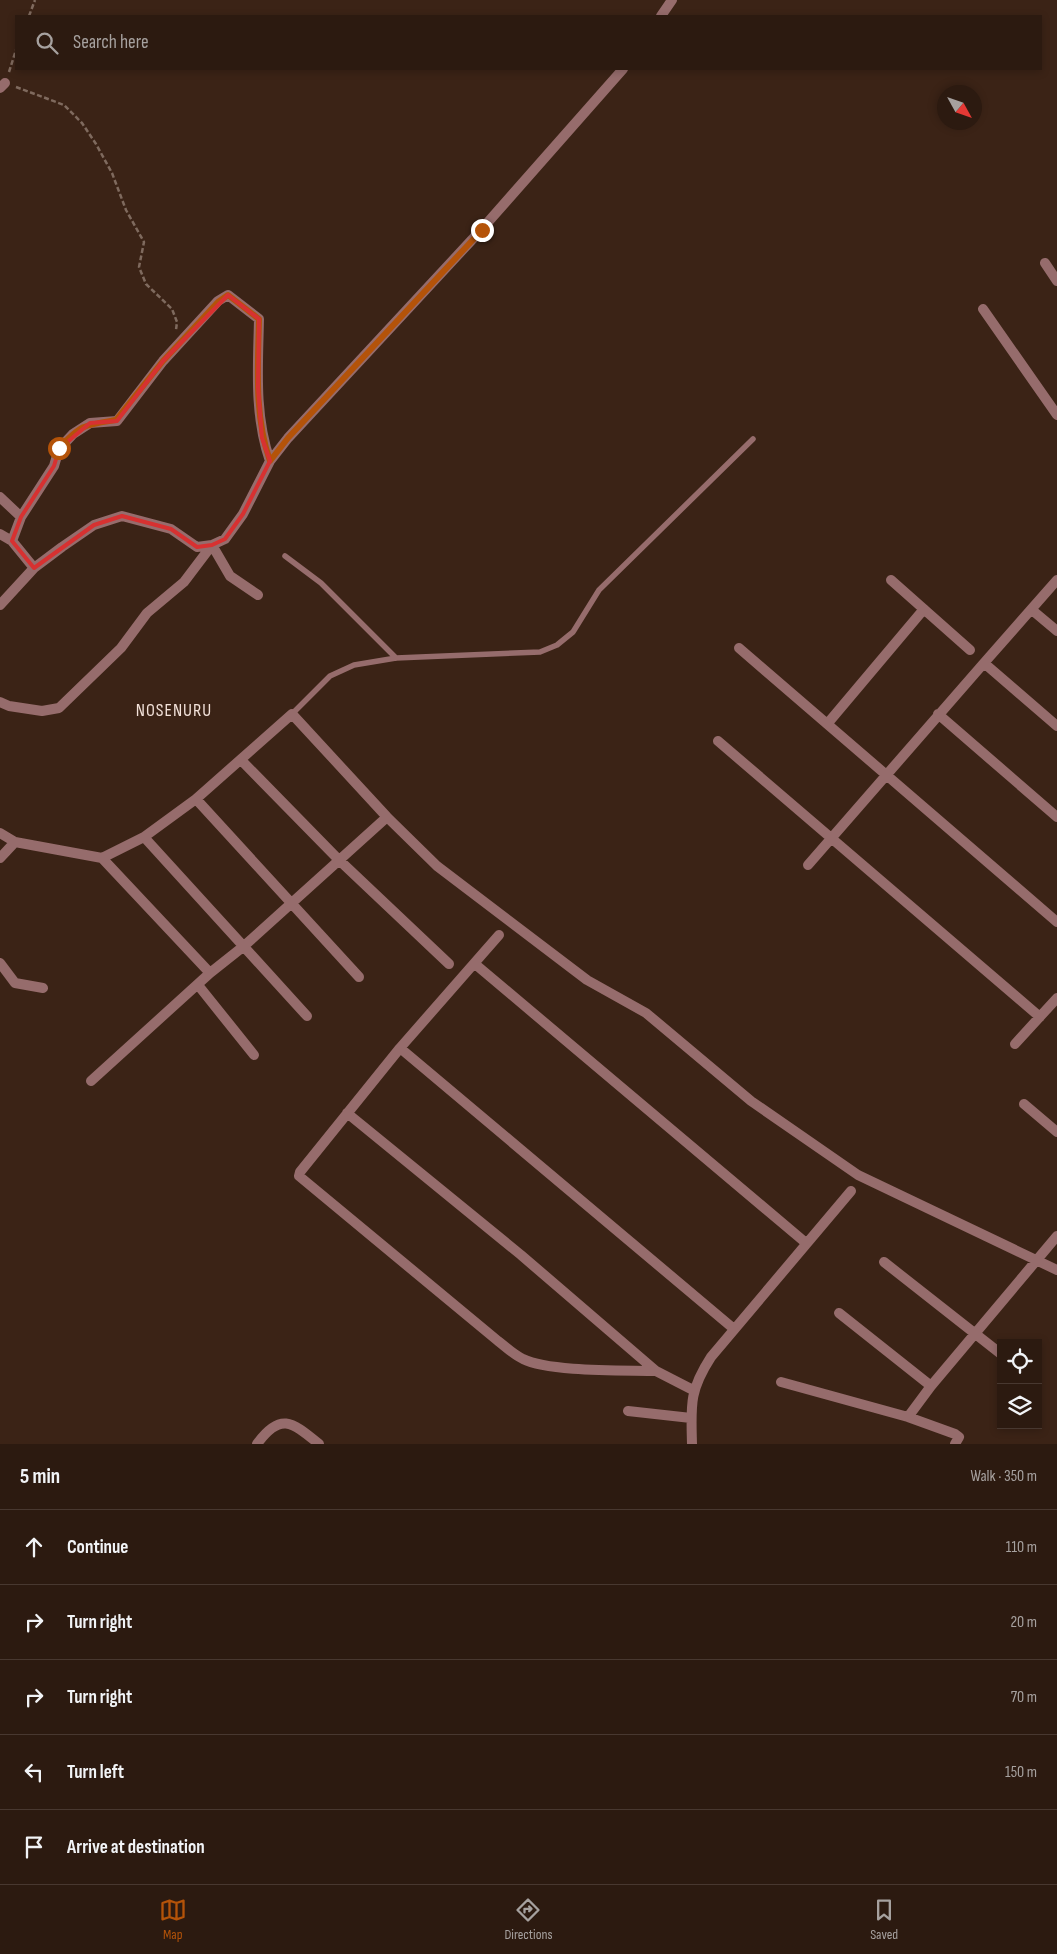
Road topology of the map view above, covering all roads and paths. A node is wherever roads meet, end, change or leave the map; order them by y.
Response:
1 (35, 0) edge
2 (672, 0) edge
3 (29, 15) edge
4 (662, 15) edge
5 (15, 53) edge
6 (622, 70) edge
7 (3, 86) edge
8 (1045, 263) dead end
9 (1057, 282) edge
10 (983, 309) dead end
11 (175, 348) junction
12 (1057, 415) edge
13 (753, 439) dead end
14 (270, 461) junction
15 (0, 497) edge
16 (21, 517) junction
17 (0, 534) edge
18 (12, 541) junction
19 (212, 545) junction
20 (285, 556) dead end
21 (34, 568) junction
22 (891, 580) dead end
23 (1057, 580) edge
24 (258, 595) dead end
25 (0, 605) edge
26 (924, 608) junction
27 (1032, 610) junction
28 (1057, 631) edge
29 (739, 648) dead end
30 (970, 650) dead end
31 (396, 658) junction
32 (984, 663) junction
33 (0, 702) edge
34 (292, 714) junction
35 (938, 714) junction
36 (828, 723) junction
37 (1057, 726) edge
38 (718, 741) dead end
39 (240, 760) junction
40 (886, 773) junction
41 (196, 798) junction
42 (1057, 817) edge
43 (387, 818) junction
44 (0, 834) edge
45 (144, 837) junction
46 (832, 837) junction
47 (15, 842) junction
48 (0, 858) edge
49 (102, 858) junction
50 (338, 859) junction
51 (808, 865) dead end
52 (291, 903) junction
53 (1057, 922) edge
54 (498, 934) dead end
55 (244, 946) junction
56 (0, 963) edge
57 (449, 964) dead end
58 (475, 964) junction
59 (210, 972) junction
60 (360, 977) dead end
61 (198, 985) junction
62 (43, 988) dead end
63 (1057, 998) edge
64 (307, 1016) dead end
65 (1040, 1016) junction
66 (1015, 1044) dead end
67 (400, 1048) junction
68 (254, 1055) dead end
69 (92, 1081) dead end
70 (1024, 1104) dead end
71 (347, 1112) junction
72 (1057, 1132) edge
73 (851, 1191) dead end
74 (1057, 1236) edge
75 (806, 1243) junction
76 (1037, 1260) junction
77 (884, 1262) dead end
78 (1057, 1270) edge
79 (839, 1314) dead end
80 (734, 1329) junction
81 (975, 1333) junction
82 (997, 1351) edge
83 (656, 1371) junction
84 (781, 1382) dead end
85 (931, 1386) junction
86 (693, 1390) junction
87 (628, 1411) dead end
88 (908, 1417) junction
89 (691, 1418) junction
90 (257, 1444) edge
91 (319, 1444) edge
92 (692, 1444) edge
93 (955, 1444) edge

1 - 3 path
2 - 4 street
5 - 7 path
6 - 14 street
7 - 11 path
8 - 9 street
10 - 12 street
11 - 14 street
11 - 16 street
13 - 31 lane
14 - 19 street
15 - 16 street
16 - 18 street
17 - 18 street
18 - 21 street
19 - 21 street
19 - 24 street
19 - 33 street
20 - 31 lane
21 - 25 street
22 - 26 street
23 - 27 street
26 - 30 street
26 - 36 street
27 - 28 street
27 - 32 street
29 - 36 street
31 - 34 lane
32 - 35 street
32 - 37 street
34 - 39 street
34 - 43 street
35 - 40 street
35 - 42 street
36 - 40 street
38 - 46 street
39 - 41 street
39 - 50 street
40 - 46 street
40 - 53 street
41 - 45 street
41 - 52 street
43 - 50 street
43 - 76 street
44 - 47 street
45 - 49 street
45 - 55 street
46 - 51 street
46 - 65 street
47 - 48 street
47 - 49 street
49 - 59 street
50 - 52 street
50 - 57 street
52 - 55 street
52 - 60 street
54 - 58 street
55 - 59 street
55 - 64 street
56 - 62 street
58 - 67 street
58 - 75 street
59 - 61 street
61 - 68 street
61 - 69 street
63 - 65 street
65 - 66 street
67 - 71 street
67 - 80 street
70 - 72 street
71 - 83 street
71 - 83 street
73 - 75 street
74 - 76 street
75 - 80 street
76 - 78 street
76 - 81 street
77 - 81 street
79 - 85 street
80 - 86 street
81 - 82 street
81 - 85 street
83 - 86 street
84 - 88 street
85 - 88 street
86 - 89 street
87 - 89 street
88 - 93 street
89 - 92 street
90 - 91 street

